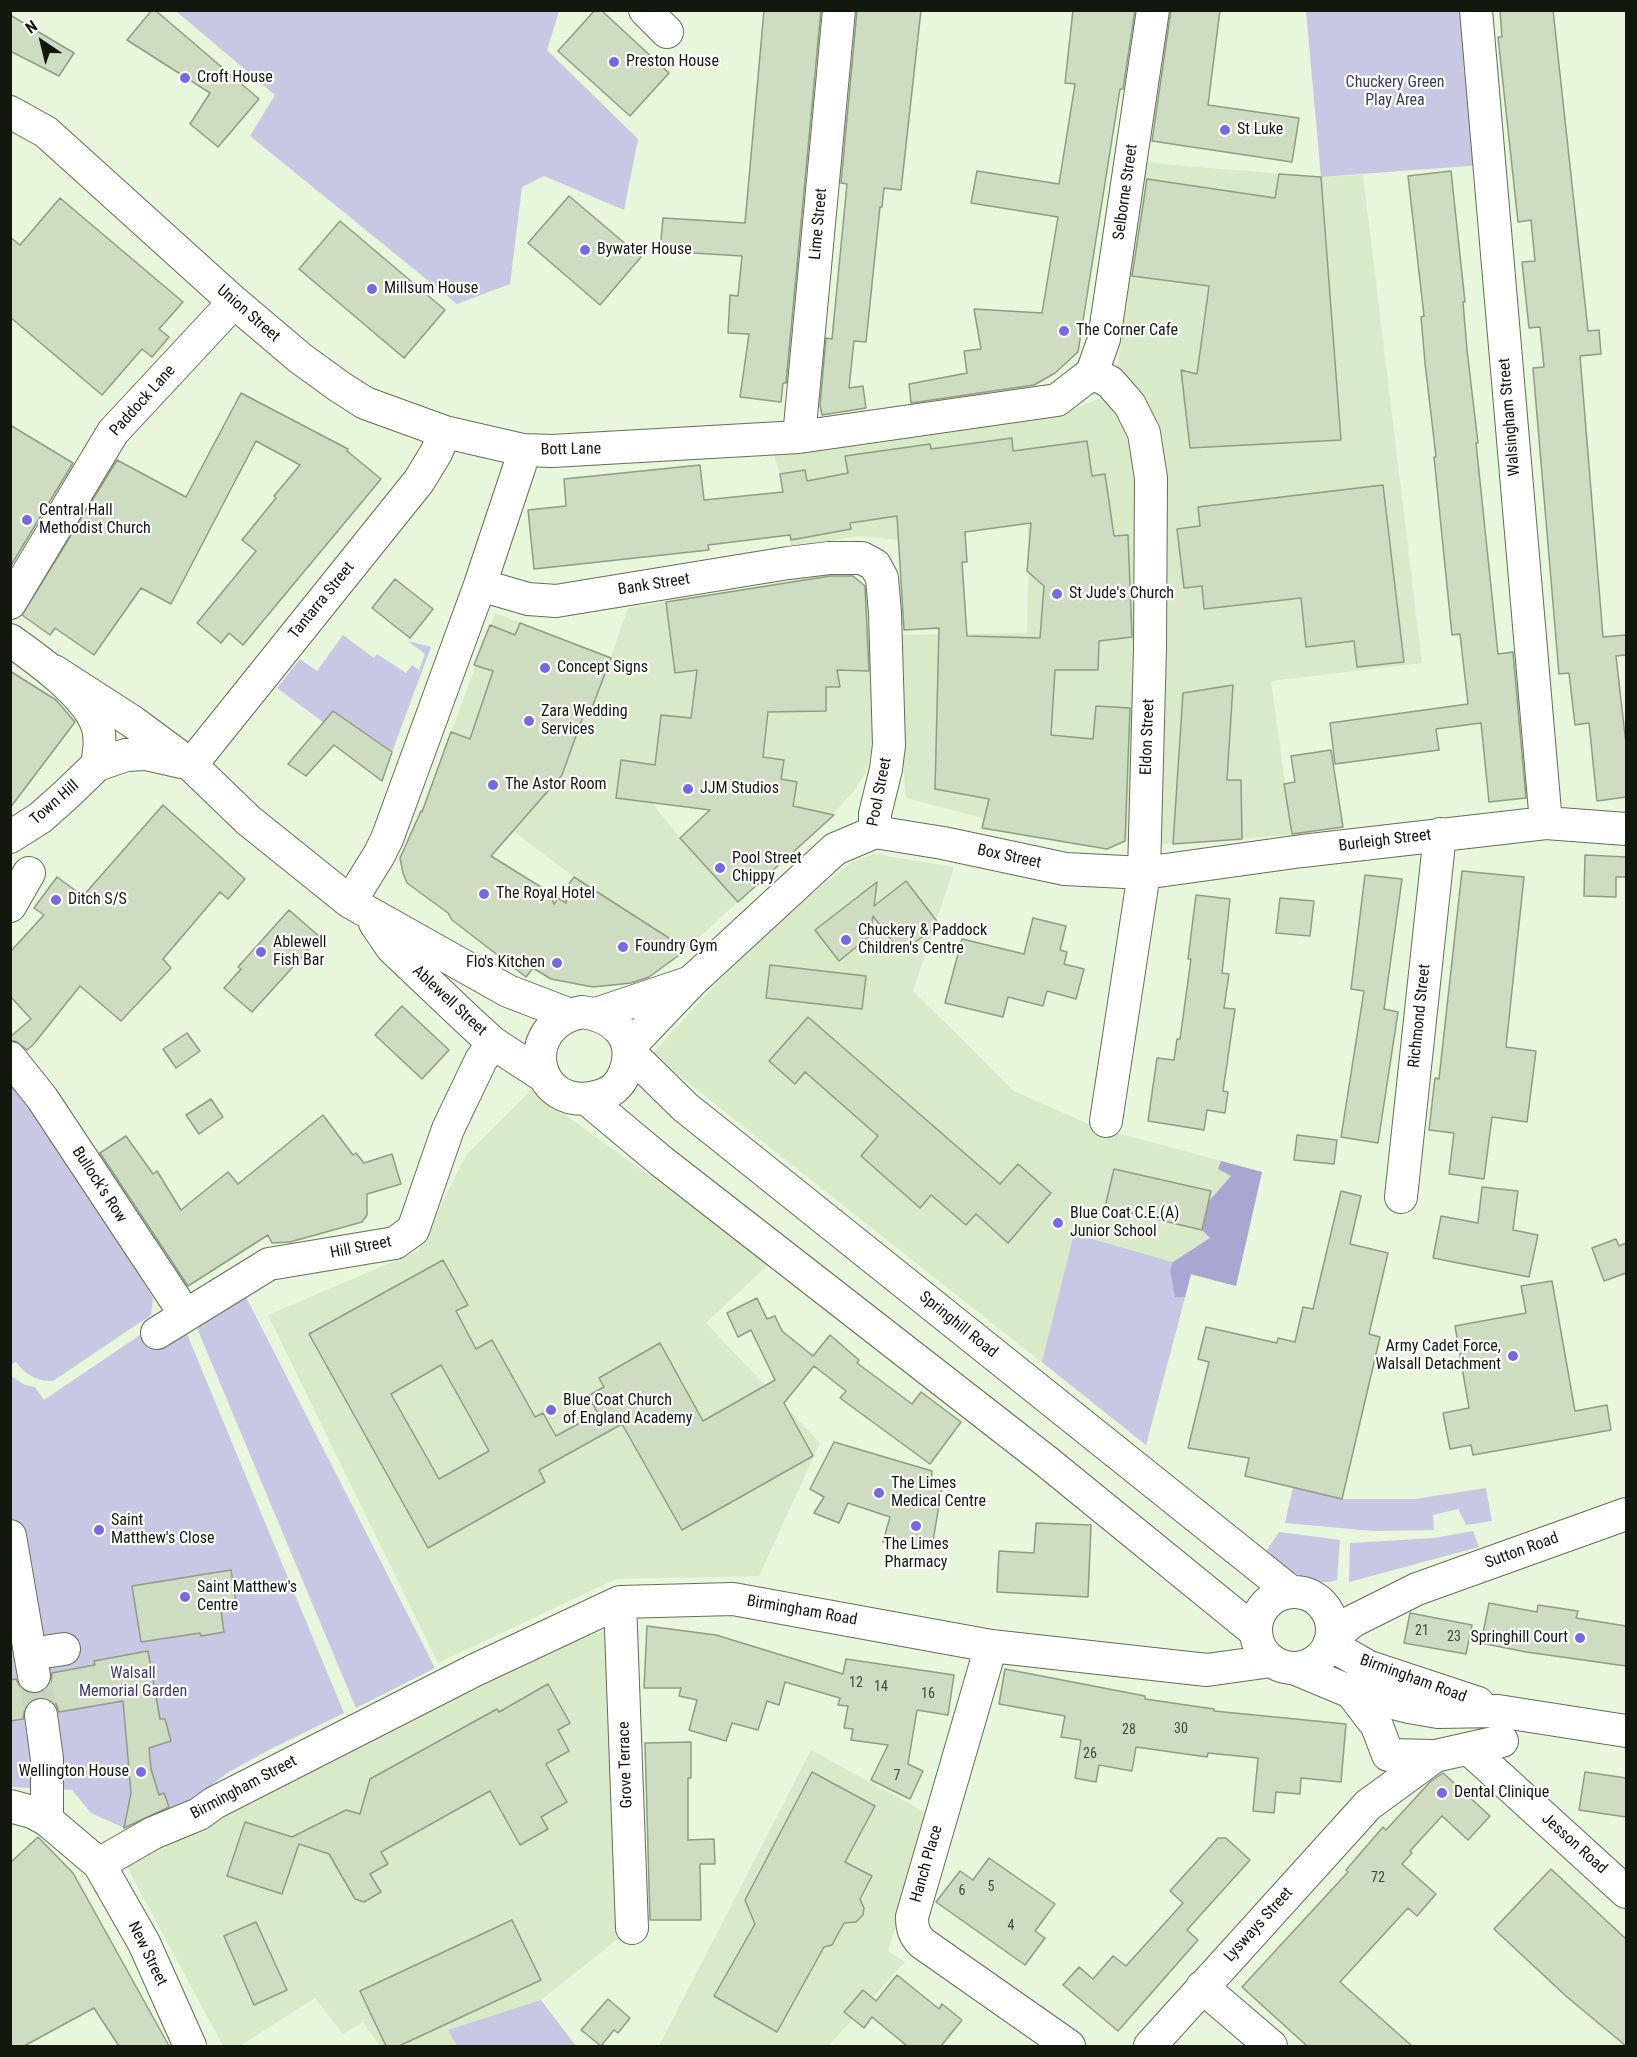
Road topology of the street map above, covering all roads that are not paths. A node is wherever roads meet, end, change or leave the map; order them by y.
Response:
1 (645, 10) edge
2 (839, 10) edge
3 (1153, 10) edge
4 (1476, 10) edge
5 (668, 32) dead end
6 (10, 112) edge
7 (234, 302) junction
8 (1092, 373) junction
9 (445, 432) junction
10 (799, 437) junction
11 (523, 450) junction
12 (829, 558) joint
13 (480, 585) junction
14 (10, 603) edge
15 (10, 640) edge
16 (54, 671) junction
17 (97, 765) junction
18 (191, 765) junction
19 (1546, 823) junction
20 (1626, 829) edge
21 (876, 832) junction
22 (1440, 834) junction
23 (10, 837) edge
24 (29, 873) dead end
25 (1144, 873) junction
26 (10, 906) edge
27 (359, 908) junction
28 (692, 981) junction
29 (582, 1014) junction
30 (493, 1042) junction
31 (628, 1050) junction
32 (10, 1058) edge
33 (542, 1075) junction
34 (588, 1100) junction
35 (1106, 1121) dead end
36 (1401, 1197) dead end
37 (185, 1314) junction
38 (157, 1333) dead end
39 (1626, 1514) edge
40 (10, 1536) edge
41 (1417, 1589) junction
42 (1291, 1592) junction
43 (620, 1602) junction
44 (1321, 1603) junction
45 (1256, 1632) junction
46 (1330, 1641) junction
47 (991, 1646) junction
48 (64, 1649) dead end
49 (1284, 1665) junction
50 (1351, 1692) junction
51 (1498, 1711) junction
52 (41, 1715) tunnel mouth
53 (358, 1729) joint
54 (1626, 1731) edge
55 (1502, 1742) junction
56 (1469, 1749) junction
57 (1388, 1755) junction
58 (1435, 1756) junction
59 (1521, 1797) junction
60 (1368, 1805) junction
61 (10, 1806) edge
62 (47, 1820) junction
63 (99, 1864) junction
64 (1626, 1892) edge
65 (632, 1928) dead end
66 (1202, 1987) junction
67 (190, 2046) edge
68 (1069, 2046) edge
69 (1150, 2046) edge
70 (1271, 2046) edge

1 - 5 street
2 - 10 street, Lime Street
3 - 8 street, Selborne Street
4 - 19 street, Walsingham Street
6 - 7 street, Union Street
7 - 9 street, Union Street
7 - 14 street, Paddock Lane
8 - 10 street, Bott Lane
8 - 25 street, Eldon Street
9 - 11 street, Union Street
9 - 18 street, Tantarra Street
10 - 11 street, Bott Lane
11 - 13 street, Bott Lane
12 - 13 street, Bank Street
12 - 21 street, Pool Street
13 - 27 street, Bott Lane
15 - 16 street, Ablewell Street
16 - 17 street, Ablewell Street
16 - 18 street, Ablewell Street
17 - 18 street, Ablewell Street
17 - 23 street, Town Hill
18 - 27 street, Ablewell Street
19 - 20 street, Burleigh Street
19 - 22 street, Burleigh Street
21 - 25 street, Box Street
21 - 28 street, Pool Street
22 - 25 street, Burleigh Street
22 - 36 street, Richmond Street
24 - 26 street
25 - 35 street, Eldon Street
27 - 29 street, Ablewell Street
27 - 30 street, Ablewell Street
28 - 29 street, Pool Street
28 - 31 street, Pool Street
29 - 31 street
29 - 33 street
30 - 33 street, Ablewell Street
30 - 37 street, Hill Street
31 - 34 street
31 - 42 street, Springhill Road
32 - 37 street, Bullock's Row
33 - 34 street
34 - 45 street
37 - 38 street, Hill Street
39 - 41 street, Sutton Road
40 - 48 street
41 - 44 street, Sutton Road
41 - 46 street, Sutton Road
42 - 44 street
42 - 45 street
43 - 47 street, Birmingham Road
43 - 53 street, Birmingham Road
43 - 65 street, Grove Terrace
44 - 46 street
45 - 49 street
46 - 49 street
46 - 51 street, Birmingham Road
47 - 49 street, Birmingham Road
47 - 68 street, Hanch Place
49 - 50 street, Birmingham Road
50 - 51 street, Birmingham Road
50 - 57 street
51 - 54 street, Birmingham Road
51 - 55 street, Jesson Road
52 - 62 street
53 - 63 street, Birmingham Street
55 - 56 street, Lysways Street
55 - 59 street, Jesson Road
56 - 58 street, Lysways Street
56 - 59 street, Jesson Road
57 - 58 street, Lysways Street
57 - 60 street, Lysways Street
58 - 60 street, Lysways Street
59 - 64 street, Jesson Road
60 - 66 street, Lysways Street
61 - 62 street
62 - 63 street
63 - 67 street, New Street
66 - 69 street, Lysways Street
66 - 70 street

